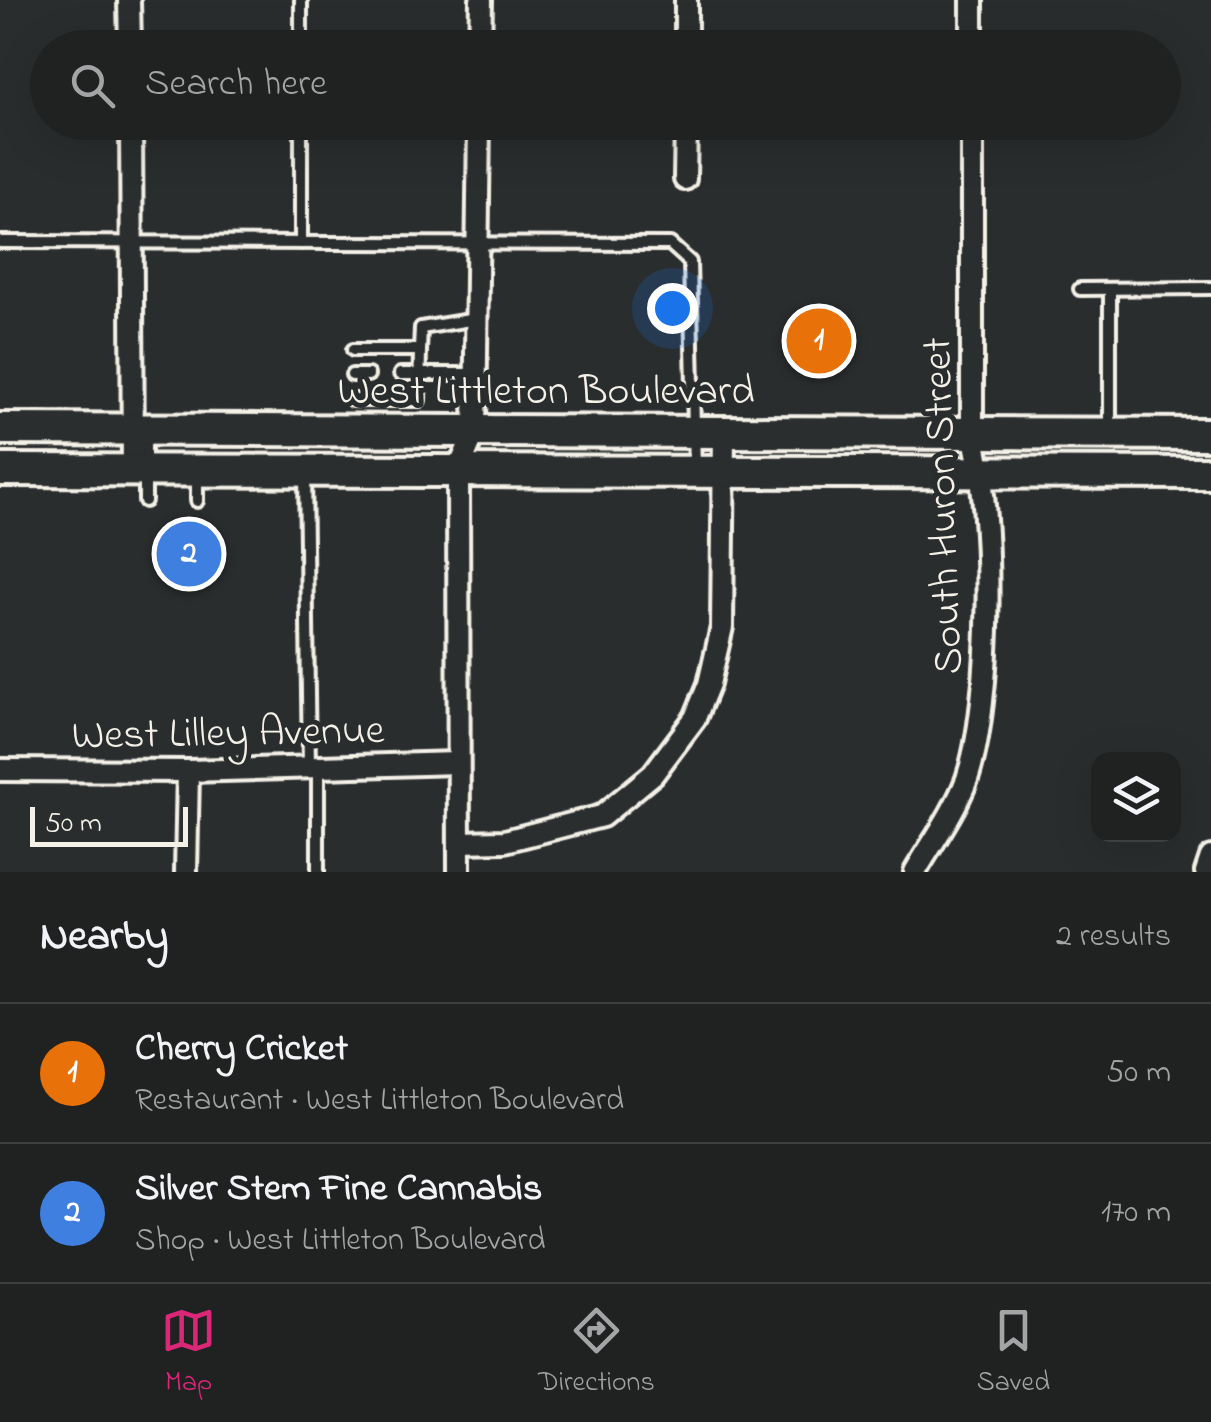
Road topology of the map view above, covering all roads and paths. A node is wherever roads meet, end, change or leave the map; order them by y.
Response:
1 (129, 0) edge
2 (301, 0) edge
3 (481, 0) edge
4 (686, 0) edge
5 (972, 0) edge
6 (130, 30) edge
7 (301, 30) edge
8 (480, 30) edge
9 (686, 30) edge
10 (972, 30) edge
11 (130, 140) edge
12 (301, 140) edge
13 (479, 140) edge
14 (686, 140) edge
15 (972, 140) edge
16 (685, 179) dead end
17 (0, 242) edge
18 (132, 243) junction
19 (301, 243) junction
20 (477, 243) junction
21 (1211, 288) edge
22 (1080, 289) dead end
23 (1110, 289) junction
24 (476, 319) junction
25 (353, 350) dead end
26 (420, 350) junction
27 (400, 374) dead end
28 (420, 374) junction
29 (475, 374) junction
30 (352, 375) dead end
31 (368, 375) dead end
32 (352, 400) dead end
33 (0, 429) edge
34 (140, 429) junction
35 (475, 432) junction
36 (710, 432) junction
37 (972, 432) junction
38 (1110, 433) junction
39 (1211, 434) edge
40 (0, 470) edge
41 (306, 471) junction
42 (458, 471) junction
43 (710, 473) junction
44 (984, 473) junction
45 (1211, 473) edge
46 (141, 481) junction
47 (457, 763) junction
48 (314, 767) junction
49 (0, 770) edge
50 (188, 770) junction
51 (460, 842) junction
52 (1211, 857) edge
53 (186, 872) edge
54 (318, 872) edge
55 (459, 872) edge
56 (915, 872) edge
57 (1206, 872) edge

1 - 6 street
2 - 7 lane
3 - 8 street
4 - 9 street
5 - 10 street
11 - 18 street
12 - 19 lane
13 - 20 street
14 - 16 street
15 - 37 street, South Huron Street
17 - 18 lane
18 - 19 lane
18 - 34 street
19 - 20 lane
20 - 24 street
20 - 36 lane
21 - 23 lane
22 - 23 lane
23 - 38 lane
24 - 26 lane
24 - 29 street
25 - 26 lane
26 - 28 lane
27 - 28 lane
28 - 29 lane
28 - 32 lane
29 - 35 street
30 - 31 lane
33 - 34 main road, West Littleton Boulevard
34 - 35 main road, West Littleton Boulevard
34 - 46 street
35 - 36 main road, West Littleton Boulevard
35 - 42 street
36 - 37 main road, West Littleton Boulevard
36 - 43 street
36 - 43 lane
37 - 38 main road, West Littleton Boulevard
37 - 44 street, South Huron Street
38 - 39 main road, West Littleton Boulevard
40 - 46 main road, West Littleton Boulevard
41 - 42 main road, West Littleton Boulevard
41 - 46 main road, West Littleton Boulevard
41 - 48 lane
42 - 43 main road, West Littleton Boulevard
42 - 47 street
43 - 44 main road, West Littleton Boulevard
43 - 51 street
44 - 45 main road, West Littleton Boulevard
44 - 56 street, South Huron Street
47 - 48 street, West Lilley Avenue
47 - 51 street
48 - 50 street, West Lilley Avenue
48 - 54 lane
49 - 50 street, West Lilley Avenue
50 - 53 street
51 - 55 street
52 - 57 street

